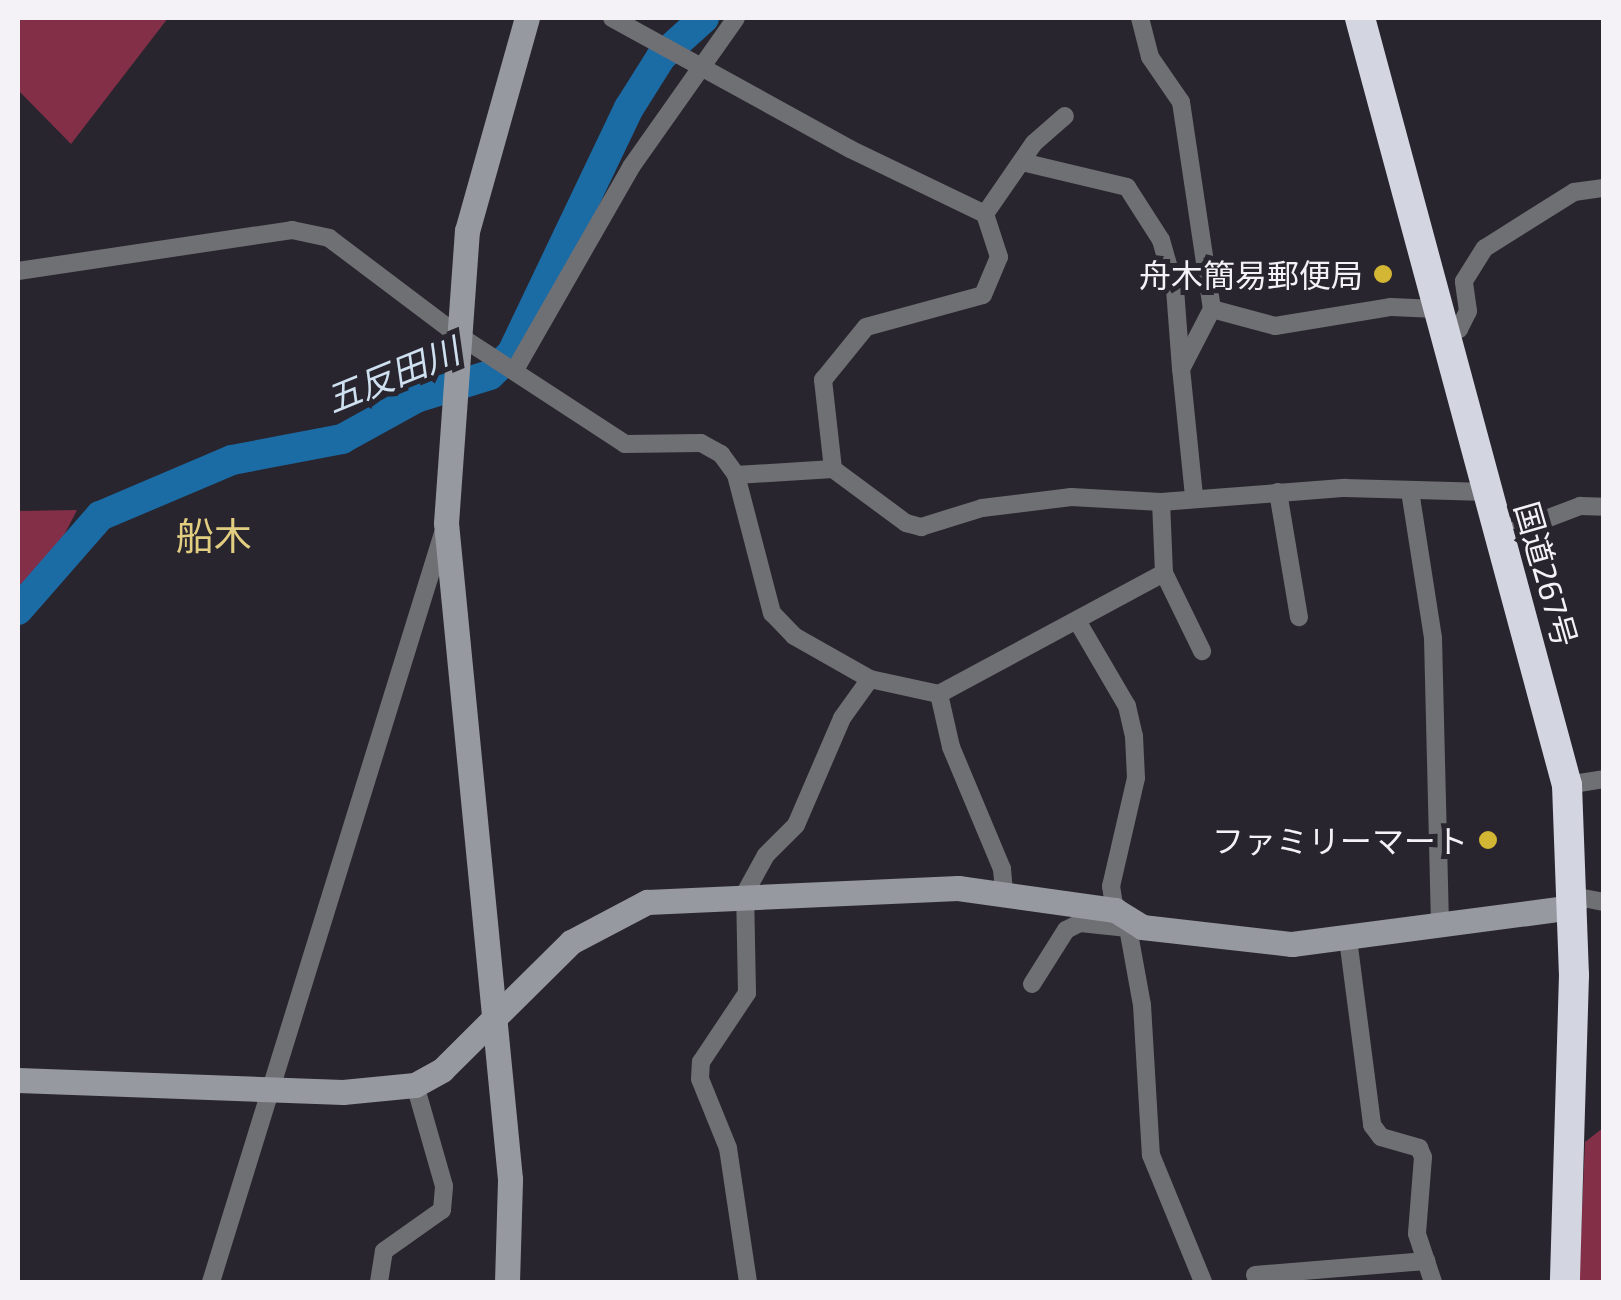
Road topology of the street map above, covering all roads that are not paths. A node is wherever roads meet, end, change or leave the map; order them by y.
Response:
1 (526, 18) edge
2 (612, 18) edge
3 (736, 18) edge
4 (1140, 18) edge
5 (1360, 18) edge
6 (704, 68) junction
7 (1065, 116) dead end
8 (1022, 162) junction
9 (1604, 188) edge
10 (985, 214) junction
11 (18, 271) edge
12 (1212, 309) junction
13 (1440, 322) junction
14 (455, 333) junction
15 (516, 368) junction
16 (1181, 369) junction
17 (833, 469) junction
18 (736, 475) junction
19 (1410, 491) junction
20 (1278, 492) junction
21 (1487, 492) junction
22 (1194, 496) junction
23 (1161, 502) junction
24 (1604, 508) edge
25 (446, 523) junction
26 (1501, 536) junction
27 (1164, 574) junction
28 (1300, 617) dead end
29 (1078, 624) junction
30 (1202, 651) dead end
31 (870, 679) junction
32 (938, 694) junction
33 (1604, 779) edge
34 (1567, 785) junction
35 (745, 893) junction
36 (1004, 893) junction
37 (1583, 902) edge
38 (1123, 918) junction
39 (1440, 926) junction
40 (1348, 939) junction
41 (1032, 984) dead end
42 (496, 1018) junction
43 (18, 1080) edge
44 (414, 1085) junction
45 (271, 1088) junction
46 (1426, 1261) junction
47 (1255, 1275) dead end
48 (211, 1282) edge
49 (379, 1282) edge
50 (508, 1282) edge
51 (748, 1282) edge
52 (1203, 1282) edge
53 (1433, 1282) edge
54 (1565, 1282) edge

1 - 14 street
2 - 6 street
3 - 6 street
4 - 12 street
5 - 13 highway, 国道267号
6 - 10 street
6 - 15 street
7 - 8 street
8 - 10 street
8 - 16 street
9 - 13 street
10 - 17 street
11 - 14 street
12 - 13 street
12 - 16 street
13 - 21 highway, 国道267号
14 - 15 street
14 - 25 street
15 - 18 street
16 - 22 street
17 - 18 street
17 - 23 street
18 - 31 street
19 - 20 street
19 - 21 street
19 - 39 street
20 - 22 street
20 - 28 street
21 - 26 highway, 国道267号
22 - 23 street
23 - 27 street
24 - 26 street
25 - 42 street
25 - 45 street
26 - 34 highway, 国道267号
27 - 29 street
27 - 30 street
29 - 32 street
29 - 38 street
31 - 32 street
31 - 35 street
32 - 36 street
33 - 34 street
34 - 37 highway, 国道267号
35 - 36 street
35 - 42 street
35 - 51 street
36 - 38 street
37 - 39 street
37 - 54 highway, 国道267号
38 - 40 street
38 - 41 street
38 - 52 street
39 - 40 street
40 - 46 street
42 - 44 street
42 - 50 street
43 - 45 street
44 - 45 street
44 - 49 street
45 - 48 street
46 - 47 street
46 - 53 street

